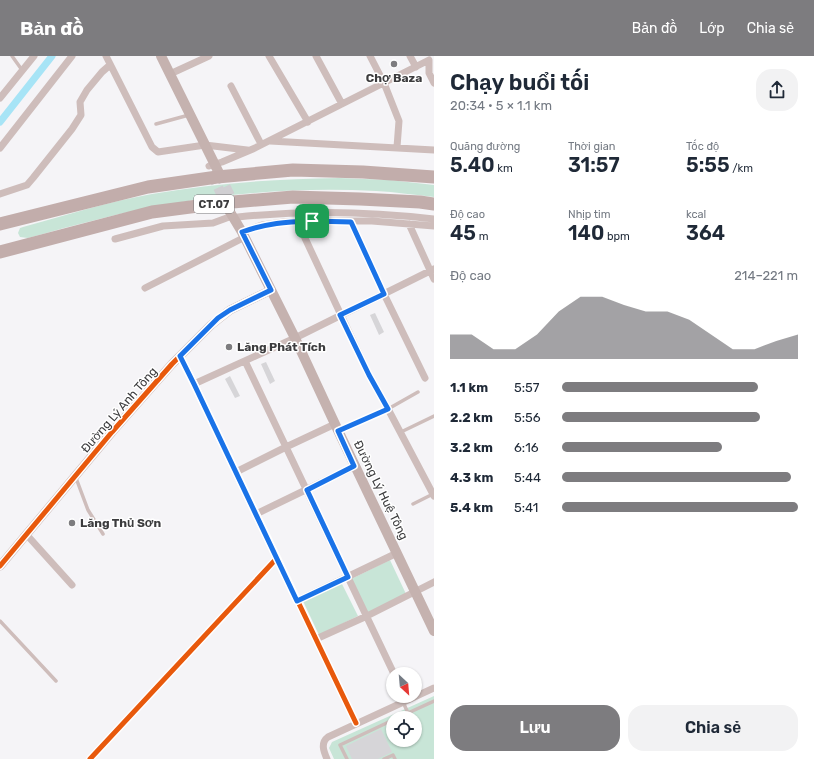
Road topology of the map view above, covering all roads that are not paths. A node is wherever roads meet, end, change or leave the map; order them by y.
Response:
1 (12, 56) edge
2 (34, 56) edge
3 (72, 56) edge
4 (106, 56) edge
5 (162, 56) edge
6 (209, 56) edge
7 (269, 56) edge
8 (316, 56) edge
9 (370, 56) edge
10 (410, 56) edge
11 (429, 58) edge
12 (110, 65) junction
13 (416, 67) junction
14 (22, 70) junction
15 (170, 74) junction
16 (384, 83) junction
17 (434, 83) edge
18 (231, 86) dead end
19 (0, 98) edge
20 (342, 104) junction
21 (190, 115) junction
22 (308, 122) junction
23 (156, 124) dead end
24 (269, 141) junction
25 (261, 144) junction
26 (205, 145) junction
27 (397, 147) junction
28 (0, 148) edge
29 (248, 150) junction
30 (434, 150) edge
31 (214, 169) joint
32 (434, 177) edge
33 (0, 194) edge
34 (434, 204) edge
35 (233, 212) junction
36 (434, 218) edge
37 (298, 221) junction
38 (351, 222) junction
39 (0, 224) edge
40 (409, 224) junction
41 (434, 226) edge
42 (243, 234) junction
43 (115, 239) dead end
44 (0, 252) edge
45 (432, 270) edge
46 (434, 279) edge
47 (145, 288) dead end
48 (271, 290) junction
49 (384, 294) junction
50 (340, 315) junction
51 (295, 338) junction
52 (180, 356) junction
53 (245, 361) junction
54 (425, 378) dead end
55 (194, 384) junction
56 (418, 392) dead end
57 (388, 409) junction
58 (434, 416) edge
59 (336, 428) junction
60 (400, 432) junction
61 (286, 447) junction
62 (354, 466) junction
63 (236, 472) junction
64 (75, 477) junction
65 (307, 490) junction
66 (434, 494) edge
67 (413, 504) dead end
68 (256, 514) junction
69 (26, 534) junction
70 (103, 534) dead end
71 (397, 553) junction
72 (277, 558) junction
73 (0, 566) edge
74 (348, 577) junction
75 (434, 582) edge
76 (72, 585) dead end
77 (415, 592) junction
78 (297, 601) junction
79 (367, 616) junction
80 (0, 621) edge
81 (434, 631) edge
82 (316, 639) junction
83 (391, 667) edge
84 (56, 681) dead end
85 (434, 688) edge
86 (422, 693) edge
87 (434, 701) edge
88 (397, 703) edge
89 (412, 711) edge
90 (356, 723) junction
91 (386, 723) edge
92 (90, 759) edge
93 (327, 759) edge
94 (348, 759) edge
95 (384, 759) edge
96 (395, 759) edge

1 - 14 lane
2 - 14 street
3 - 28 street
4 - 12 street
5 - 15 main road
6 - 15 street
7 - 22 street
8 - 20 street
9 - 16 street
10 - 13 street
11 - 13 street
11 - 17 street
12 - 26 street
12 - 33 street
13 - 16 street
14 - 19 street
15 - 21 main road
16 - 20 street
16 - 27 street
18 - 25 street
20 - 22 street
21 - 23 lane
21 - 26 main road
22 - 24 street
24 - 25 street
24 - 27 street
25 - 29 street
26 - 29 street
26 - 31 main road
27 - 30 street
29 - 31 street
32 - 39 highway, CT.07
34 - 44 highway, CT.07
35 - 36 street
35 - 42 main road, Đường Lý Huệ Tông
35 - 43 street
37 - 38 street
37 - 42 street
37 - 50 street
38 - 40 street
38 - 49 street
40 - 41 street
40 - 45 street
42 - 47 street
42 - 48 main road, Đường Lý Huệ Tông
45 - 46 street
45 - 49 street
48 - 51 main road, Đường Lý Huệ Tông
48 - 52 street, Đường Lý Anh Tông
49 - 50 street
49 - 54 street
50 - 51 street
50 - 57 street
51 - 53 street
51 - 59 main road, Đường Lý Huệ Tông
52 - 55 street
52 - 64 street, Đường Lý Anh Tông
53 - 55 street
53 - 61 street
55 - 63 street
56 - 57 lane
57 - 59 street
57 - 60 street
58 - 60 lane
59 - 61 street
59 - 62 main road, Đường Lý Huệ Tông
60 - 66 street
61 - 63 street
61 - 65 street
62 - 65 street
62 - 71 main road, Đường Lý Huệ Tông
63 - 68 street
64 - 69 street, Đường Lý Anh Tông
64 - 70 lane
65 - 68 street
65 - 74 street
66 - 67 lane
68 - 72 street
69 - 73 street, Đường Lý Anh Tông
69 - 76 street
71 - 74 street
71 - 77 main road, Đường Lý Huệ Tông
72 - 78 street
72 - 92 street
74 - 78 street
74 - 79 street
75 - 77 street
77 - 79 street
77 - 81 main road, Đường Lý Huệ Tông
78 - 82 street
79 - 82 street
79 - 83 street
80 - 84 lane
82 - 90 street
85 - 86 street
87 - 89 lane
88 - 90 street
90 - 93 street
91 - 94 lane
95 - 96 lane

